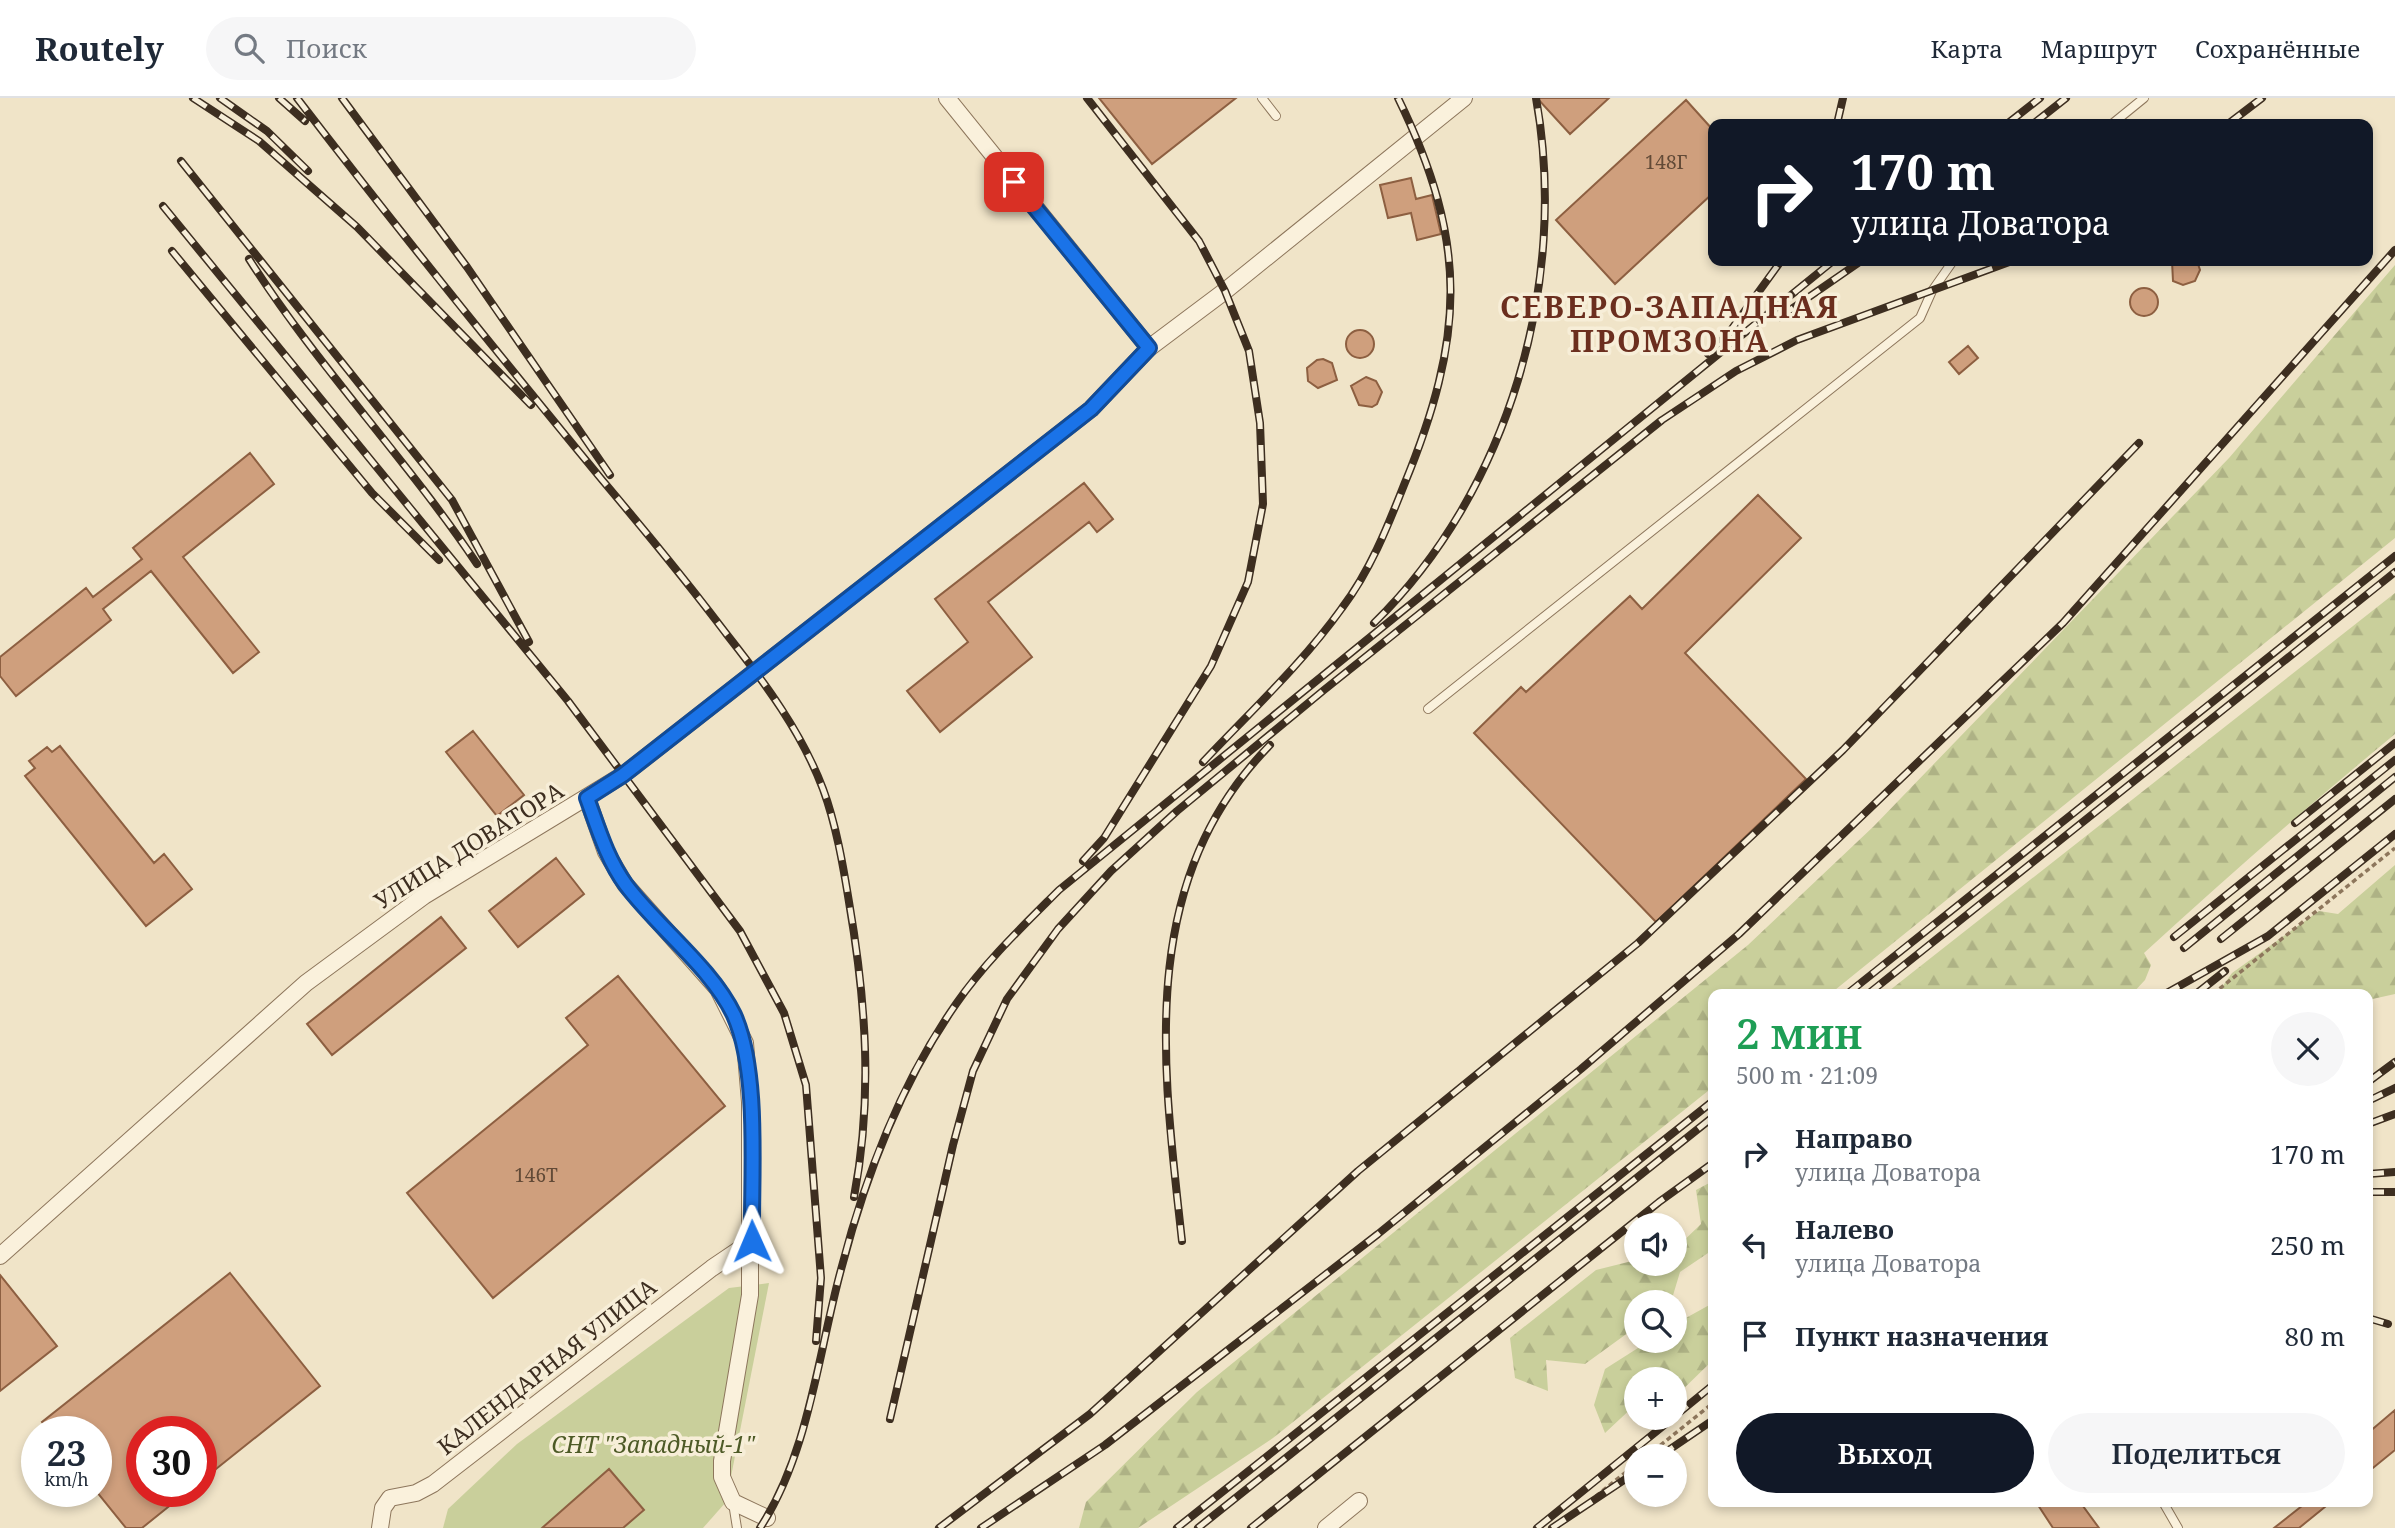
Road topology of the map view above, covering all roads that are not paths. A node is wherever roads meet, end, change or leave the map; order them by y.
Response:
1 (947, 98) edge
2 (1262, 98) edge
3 (1464, 98) edge
4 (2144, 98) edge
5 (1276, 116) dead end
6 (2118, 119) edge
7 (1950, 266) edge
8 (1149, 348) junction
9 (1428, 709) dead end
10 (587, 798) junction
11 (752, 1241) junction
12 (0, 1256) edge
13 (1359, 1501) dead end
14 (733, 1502) junction
15 (2165, 1507) edge
16 (767, 1518) dead end
17 (380, 1528) edge
18 (737, 1528) edge
19 (1326, 1528) edge
20 (2178, 1528) edge

1 - 8 street
2 - 5 lane
3 - 8 street, УЛИЦА ДОВАТОРА
4 - 6 lane
7 - 9 lane
8 - 10 street, УЛИЦА ДОВАТОРА
10 - 11 street
10 - 12 street, УЛИЦА ДОВАТОРА
11 - 14 street
11 - 17 street, КАЛЕНДАРНАЯ УЛИЦА
13 - 19 street
14 - 16 street
14 - 18 lane
15 - 20 lane

